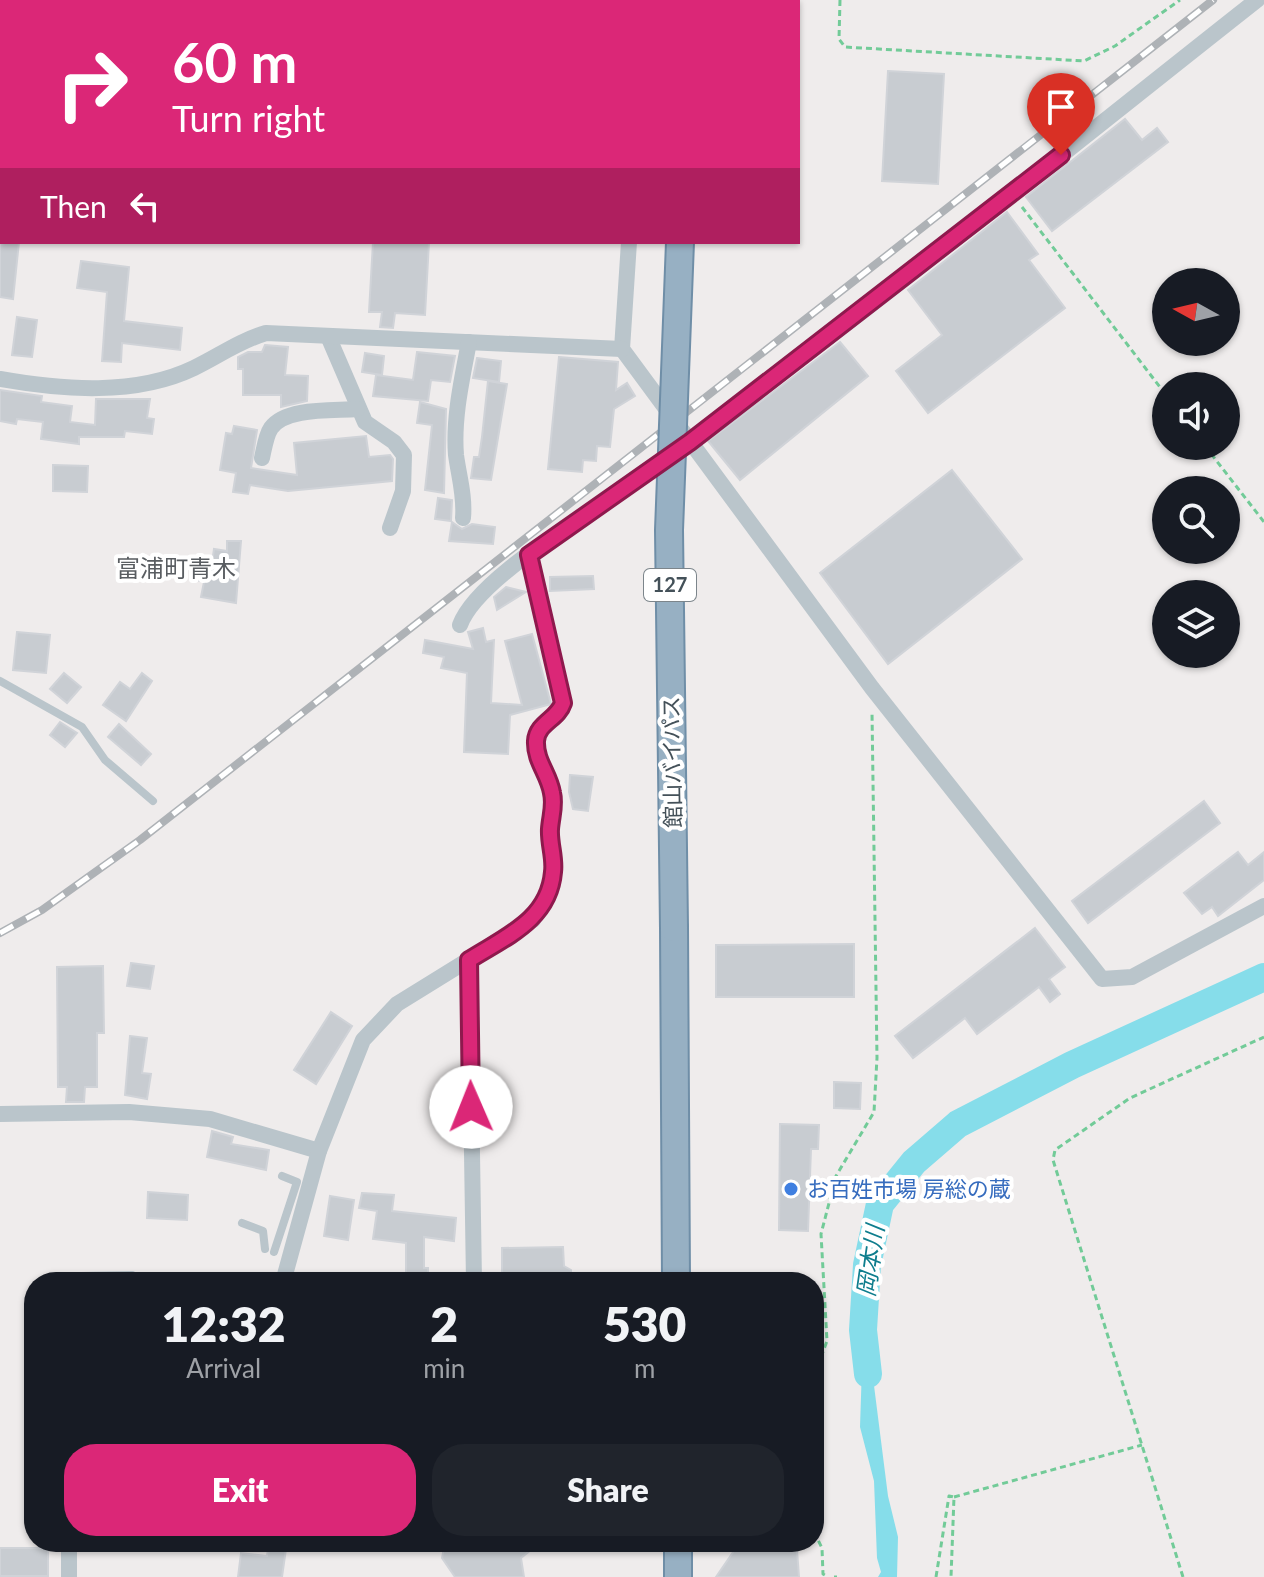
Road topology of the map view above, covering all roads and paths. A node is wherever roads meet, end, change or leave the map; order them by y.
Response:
1 (840, 0) edge
2 (1180, 0) edge
3 (1257, 0) edge
4 (1012, 193) junction
5 (629, 244) edge
6 (680, 244) edge
7 (328, 336) junction
8 (469, 342) junction
9 (622, 349) junction
10 (1152, 377) edge
11 (0, 379) edge
12 (357, 409) junction
13 (690, 442) junction
14 (262, 458) dead end
15 (1216, 460) edge
16 (463, 518) dead end
17 (1264, 522) edge
18 (390, 528) dead end
19 (529, 555) junction
20 (460, 625) dead end
21 (0, 681) edge
22 (872, 688) junction
23 (153, 801) dead end
24 (1264, 906) edge
25 (469, 960) junction
26 (1264, 1037) edge
27 (0, 1114) edge
28 (319, 1151) junction
29 (282, 1176) dead end
30 (242, 1223) dead end
31 (286, 1272) edge
32 (474, 1272) edge
33 (676, 1272) edge
34 (823, 1272) edge
35 (824, 1288) edge
36 (824, 1349) edge
37 (1142, 1445) junction
38 (954, 1497) junction
39 (69, 1552) edge
40 (678, 1552) edge
41 (822, 1552) edge
42 (69, 1577) edge
43 (678, 1577) edge
44 (828, 1577) edge
45 (936, 1577) edge
46 (951, 1577) edge
47 (1183, 1577) edge

1 - 2 path
3 - 4 street
4 - 10 path
4 - 13 street
5 - 9 street
6 - 33 highway, 館山バイパス / 127, bridge
7 - 8 street
7 - 11 street
7 - 12 street
8 - 9 street
8 - 16 street
9 - 13 street
12 - 14 street
12 - 18 street
13 - 19 street
13 - 22 street
15 - 17 path
19 - 20 street
19 - 25 street
21 - 23 lane
22 - 24 street
22 - 34 path
25 - 28 street
25 - 32 street
26 - 37 path
27 - 28 street
28 - 31 street
29 - 30 lane
35 - 36 path
37 - 38 path
37 - 47 path
38 - 45 path
38 - 46 path
39 - 42 street
40 - 43 highway
41 - 44 path

